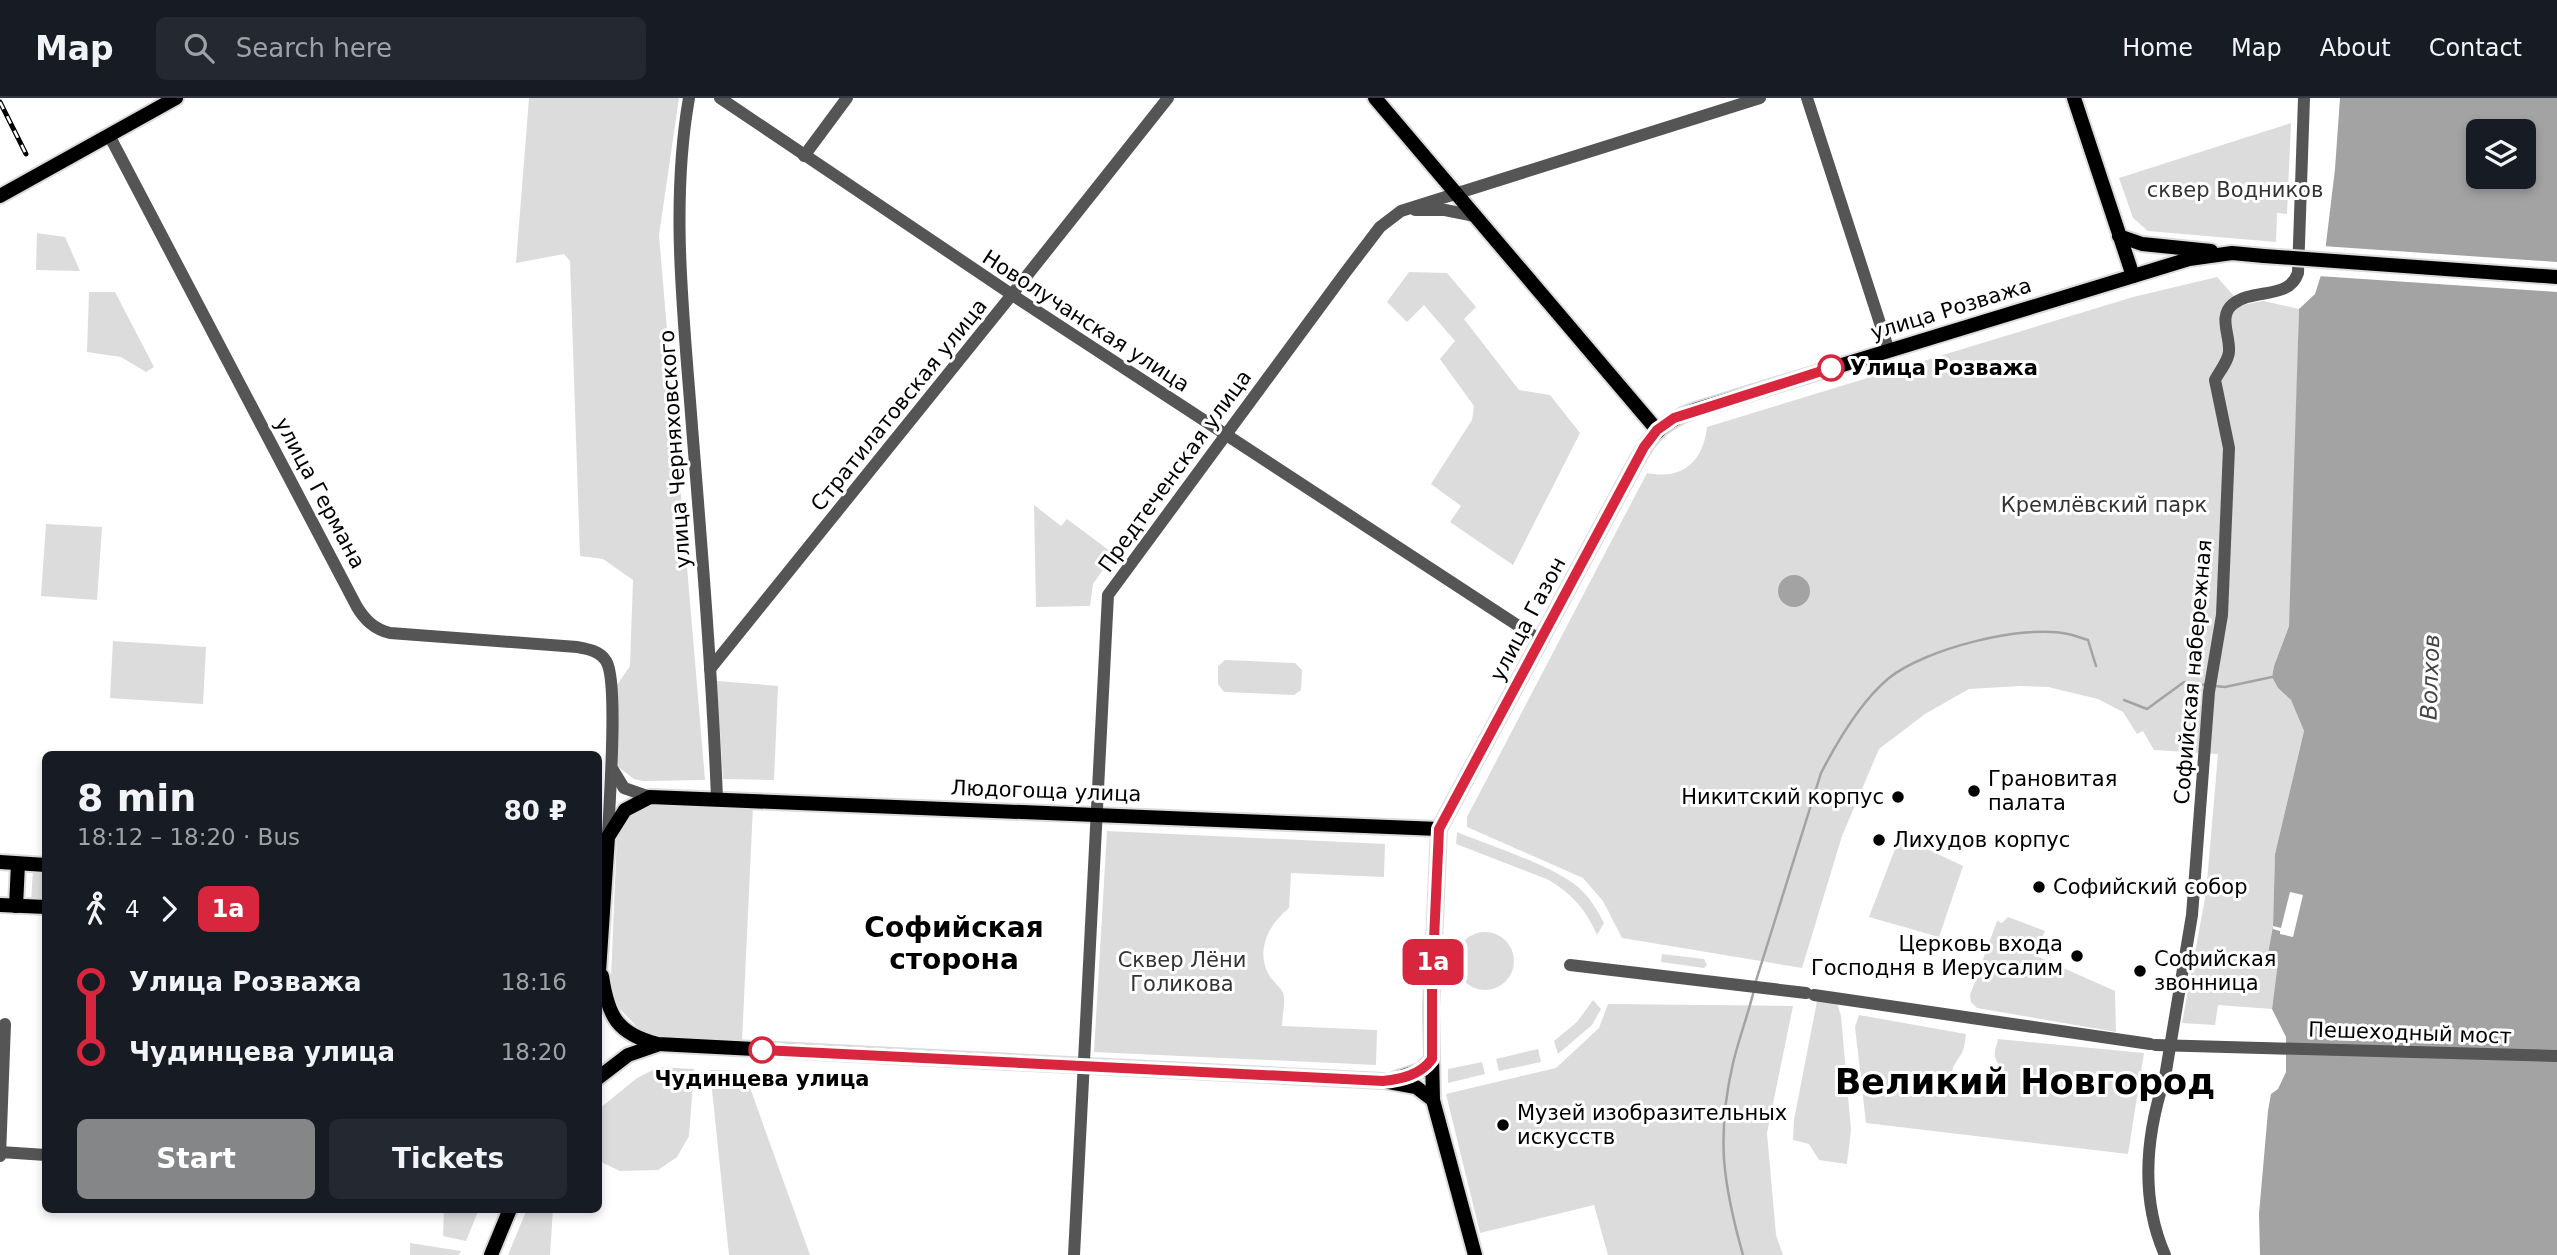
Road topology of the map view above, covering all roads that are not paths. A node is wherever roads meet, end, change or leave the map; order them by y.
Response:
1 (176, 98) edge
2 (689, 98) edge
3 (720, 98) edge
4 (847, 98) edge
5 (1168, 98) edge
6 (1375, 98) edge
7 (1760, 98) edge
8 (1807, 98) edge
9 (2074, 98) edge
10 (2304, 98) edge
11 (1729, 103) edge
12 (110, 137) junction
13 (804, 156) junction
14 (1456, 193) junction
15 (0, 196) edge
16 (1401, 211) junction
17 (1475, 216) junction
18 (2119, 236) junction
19 (2232, 253) junction
20 (2133, 276) junction
21 (2557, 277) edge
22 (1012, 295) junction
23 (1889, 351) junction
24 (1657, 430) junction
25 (1226, 435) junction
26 (1540, 640) junction
27 (710, 669) junction
28 (611, 766) junction
29 (650, 797) junction
30 (717, 799) junction
31 (1097, 815) junction
32 (1439, 829) junction
33 (608, 837) junction
34 (0, 862) edge
35 (18, 864) junction
36 (42, 865) edge
37 (602, 888) edge
38 (0, 905) edge
39 (16, 906) junction
40 (42, 907) edge
41 (1570, 965) dead end
42 (602, 978) edge
43 (5, 1024) dead end
44 (658, 1044) junction
45 (2171, 1046) junction
46 (2557, 1056) edge
47 (1432, 1059) junction
48 (1085, 1067) junction
49 (602, 1075) edge
50 (1383, 1081) junction
51 (1433, 1100) junction
52 (0, 1154) edge
53 (42, 1154) edge
54 (508, 1213) edge
55 (491, 1255) edge
56 (1074, 1255) edge
57 (1475, 1255) edge
58 (2165, 1255) edge

1 - 12 main road
2 - 27 street, улица Черняховского
3 - 13 street, Новолучанская улица
4 - 13 street
5 - 22 street, Стратилатовская улица
6 - 14 main road
7 - 11 street, Предтеченская улица
8 - 23 street
9 - 18 main road
10 - 45 street, Софийская набережная
11 - 14 street, Предтеченская улица
12 - 15 main road
12 - 28 street, улица Германа
13 - 22 street, Новолучанская улица
14 - 16 street, Предтеченская улица
14 - 17 main road
16 - 17 street
16 - 25 street, Предтеченская улица
17 - 24 main road
18 - 19 main road
18 - 20 main road
19 - 20 main road, улица Розважа
19 - 21 main road, улица Розважа, bridge
20 - 23 main road, улица Розважа
22 - 25 street, Новолучанская улица
22 - 27 street, Стратилатовская улица
23 - 24 main road, улица Розважа
24 - 26 main road, улица Газон
25 - 26 street, Новолучанская улица
25 - 31 street, Предтеченская улица
26 - 32 main road, улица Газон
27 - 30 street, улица Черняховского
28 - 29 street, Людогоща улица
28 - 33 street, улица Германа
29 - 30 main road, Людогоща улица
29 - 33 main road
30 - 31 main road, Людогоща улица
31 - 32 main road, Людогоща улица
31 - 48 street, Предтеченская улица
32 - 47 main road
33 - 37 main road
34 - 35 main road
35 - 36 main road
35 - 39 main road
38 - 39 main road
39 - 40 main road
41 - 45 street, Пешеходный мост
42 - 44 main road
43 - 52 street
44 - 48 main road
44 - 49 main road
45 - 46 street, Пешеходный мост
45 - 58 street, Софийская набережная
47 - 50 main road
47 - 51 main road
48 - 50 main road
48 - 56 street, Предтеченская улица
50 - 51 main road
51 - 57 main road
52 - 53 street
54 - 55 main road

